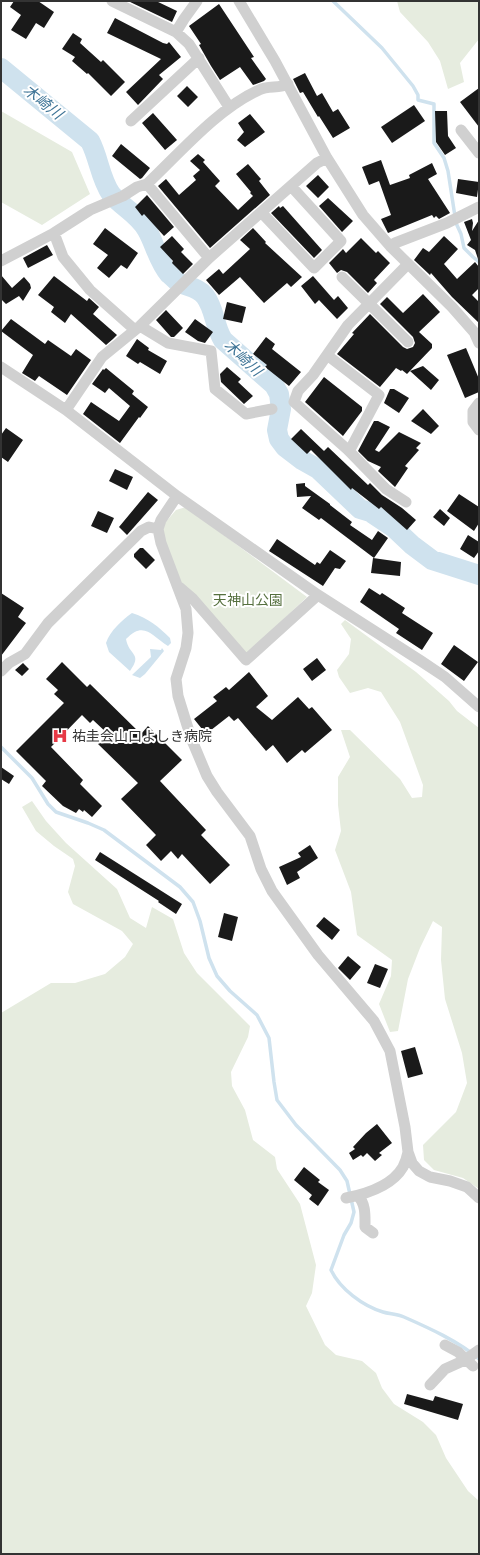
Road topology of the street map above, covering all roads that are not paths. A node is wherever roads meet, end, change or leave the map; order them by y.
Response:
1 (112, 1) edge
2 (198, 1) edge
3 (239, 1) edge
4 (176, 32) junction
5 (198, 58) junction
6 (288, 84) junction
7 (229, 107) junction
8 (131, 121) dead end
9 (461, 130) dead end
10 (479, 153) edge
11 (327, 158) junction
12 (147, 184) junction
13 (290, 186) junction
14 (479, 207) edge
15 (261, 212) junction
16 (54, 233) junction
17 (390, 246) junction
18 (209, 258) junction
19 (1, 261) edge
20 (408, 264) junction
21 (342, 277) dead end
22 (369, 304) junction
23 (137, 328) junction
24 (477, 331) edge
25 (408, 342) dead end
26 (479, 343) edge
27 (326, 356) junction
28 (1, 367) edge
29 (479, 403) edge
30 (272, 409) dead end
31 (66, 410) junction
32 (479, 430) edge
33 (348, 450) junction
34 (177, 496) junction
35 (406, 502) dead end
36 (158, 529) junction
37 (178, 587) junction
38 (318, 595) junction
39 (1, 671) edge
40 (479, 707) edge
41 (408, 1152) junction
42 (358, 1196) junction
43 (346, 1198) dead end
44 (479, 1198) edge
45 (373, 1233) dead end
46 (445, 1345) dead end
47 (479, 1350) edge
48 (469, 1363) junction
49 (430, 1385) dead end

1 - 4 street
2 - 4 street
3 - 6 street
4 - 5 street
5 - 7 street
5 - 8 street
6 - 7 street
6 - 11 street
7 - 12 street
9 - 10 street
11 - 13 street
11 - 17 street
12 - 16 street
12 - 18 street
13 - 15 street
13 - 15 street
14 - 17 street
15 - 18 street
16 - 19 street
16 - 23 street
17 - 20 street
18 - 23 street
20 - 22 street
20 - 24 street
21 - 22 street
22 - 25 street
22 - 27 street
23 - 30 street
23 - 31 street
24 - 26 street
27 - 33 street
27 - 33 street
28 - 31 street
29 - 32 street
31 - 34 street
33 - 35 street
34 - 36 street
34 - 38 street
36 - 37 street
36 - 39 street
37 - 38 street
37 - 41 street
38 - 40 street
41 - 42 street
41 - 44 street
42 - 43 street
42 - 45 street
46 - 48 street
47 - 48 street
48 - 49 street

